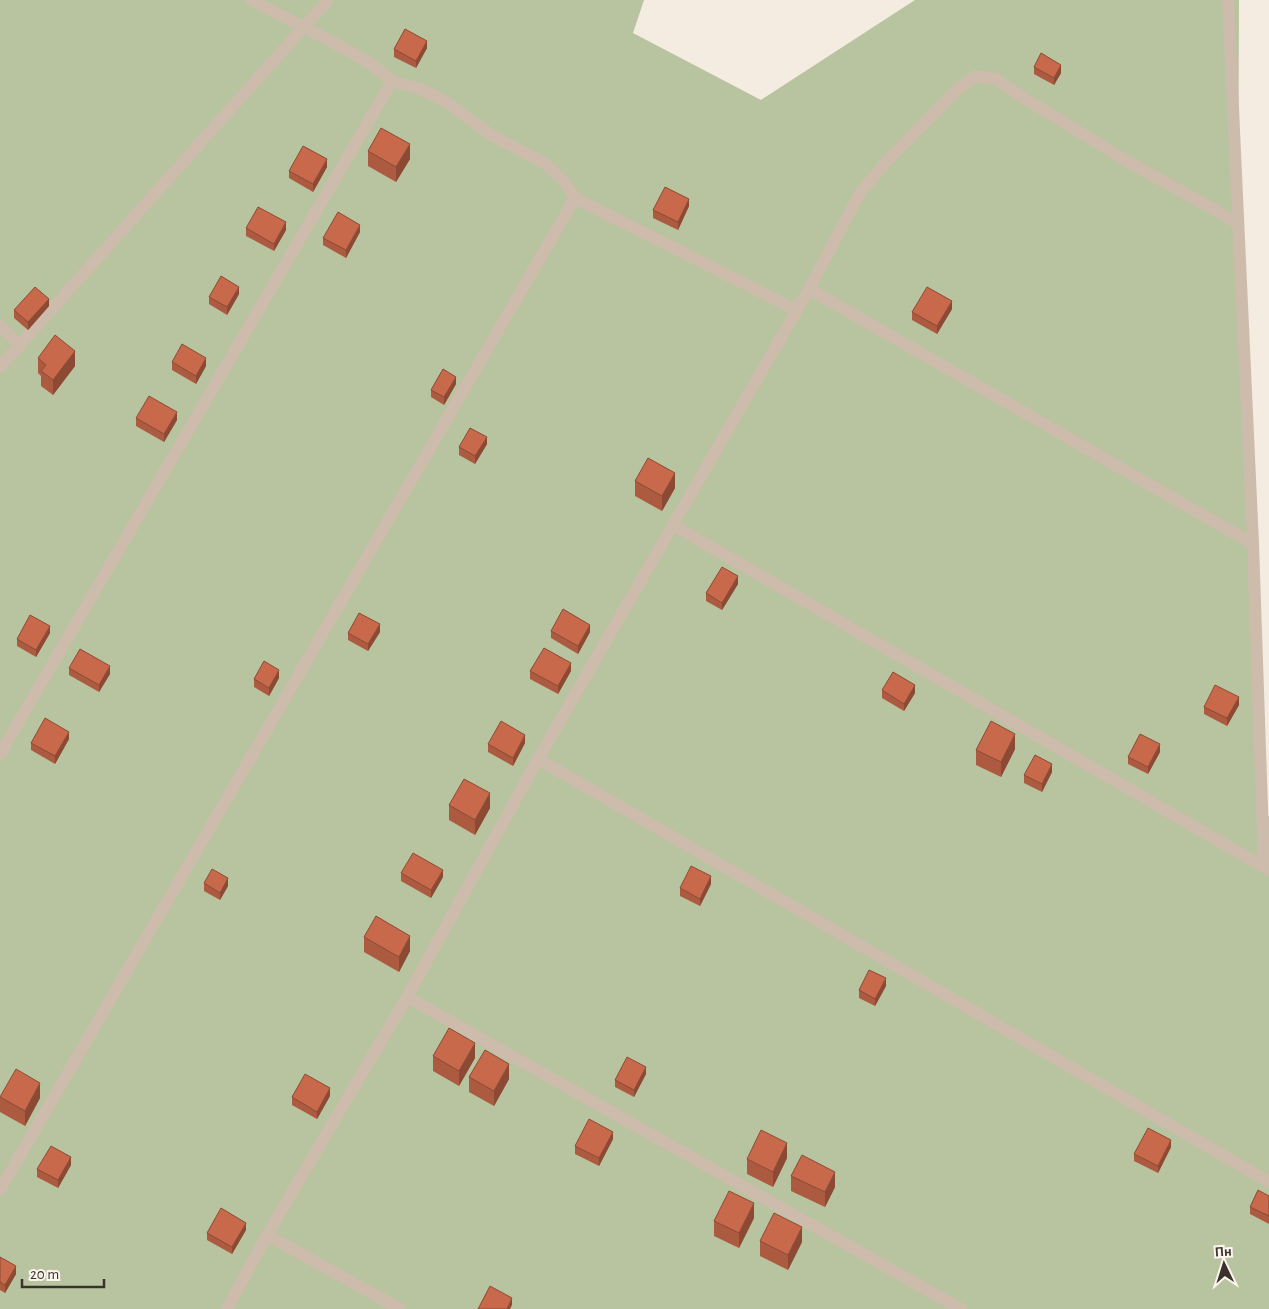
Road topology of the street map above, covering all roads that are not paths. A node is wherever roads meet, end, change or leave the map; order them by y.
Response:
1 (251, 0) edge
2 (328, 0) edge
3 (1228, 0) edge
4 (304, 27) junction
5 (392, 81) junction
6 (575, 198) junction
7 (1238, 223) junction
8 (809, 289) junction
9 (796, 310) junction
10 (0, 326) edge
11 (20, 346) junction
12 (0, 367) edge
13 (673, 525) junction
14 (1253, 544) junction
15 (0, 754) edge
16 (538, 759) junction
17 (1266, 822) edge
18 (1266, 869) edge
19 (407, 998) junction
20 (1269, 1182) edge
21 (0, 1190) edge
22 (267, 1235) junction
23 (227, 1309) edge
24 (400, 1309) edge
25 (961, 1309) edge

1 - 4 lane
2 - 4 lane
3 - 7 lane
4 - 5 lane
4 - 11 lane
5 - 6 lane
5 - 15 lane
6 - 9 lane
6 - 21 lane
7 - 8 lane
7 - 14 lane
8 - 9 lane
8 - 14 lane
9 - 13 lane
10 - 11 lane
11 - 12 lane
13 - 16 lane
13 - 18 lane
14 - 17 lane
16 - 19 lane
16 - 20 lane
17 - 18 lane
19 - 22 lane
19 - 25 lane
22 - 23 lane
22 - 24 lane

